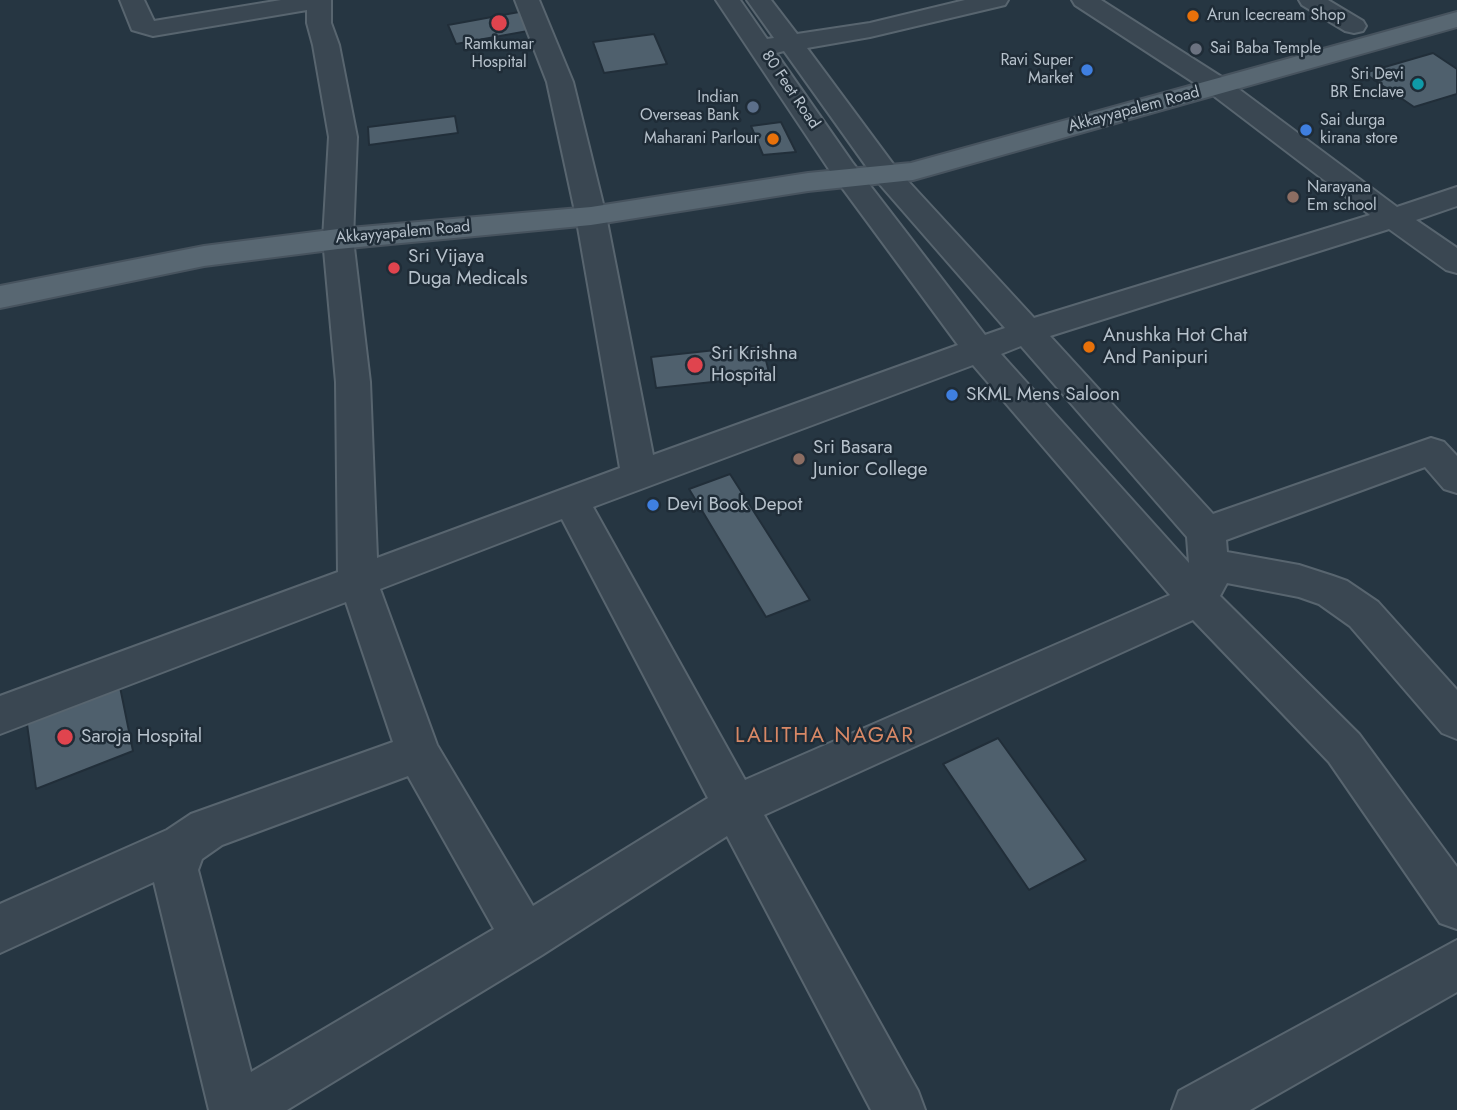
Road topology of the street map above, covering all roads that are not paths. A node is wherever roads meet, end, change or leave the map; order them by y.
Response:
1 (132, 0) edge
2 (319, 0) edge
3 (527, 0) edge
4 (728, 0) edge
5 (759, 0) edge
6 (996, 0) edge
7 (1084, 0) edge
8 (1311, 0) edge
9 (1444, 0) edge
10 (1457, 19) edge
11 (1354, 26) junction
12 (790, 42) junction
13 (761, 48) junction
14 (1208, 80) junction
15 (942, 136) dead end
16 (871, 164) junction
17 (1457, 195) edge
18 (591, 216) junction
19 (1393, 218) junction
20 (338, 239) junction
21 (1457, 263) edge
22 (0, 298) edge
23 (1027, 332) junction
24 (979, 350) junction
25 (1444, 446) edge
26 (639, 475) junction
27 (1457, 479) edge
28 (571, 501) junction
29 (1204, 565) junction
30 (358, 581) junction
31 (0, 715) edge
32 (1457, 720) edge
33 (418, 753) junction
34 (736, 806) junction
35 (183, 845) junction
36 (1457, 906) edge
37 (0, 929) edge
38 (525, 938) junction
39 (1457, 965) edge
40 (237, 1110) edge
41 (899, 1110) edge
42 (1198, 1110) edge

1 - 2 street
2 - 20 street
3 - 18 street
4 - 13 street, 80 Feet Road
5 - 12 street, 80 Feet Road
6 - 12 street
7 - 14 street
8 - 11 street
9 - 11 main road
10 - 14 main road, Akkayyapalem Road
11 - 14 main road
12 - 13 street
12 - 16 street, 80 Feet Road
13 - 16 street, 80 Feet Road
14 - 15 main road, Akkayyapalem Road
14 - 16 main road, Akkayyapalem Road
14 - 19 street
16 - 18 main road, Akkayyapalem Road
16 - 23 street
16 - 24 street
17 - 19 street
18 - 20 main road, Akkayyapalem Road
18 - 26 street
19 - 21 street
19 - 23 street
20 - 22 main road, Akkayyapalem Road
20 - 30 street
23 - 24 street
23 - 29 street
24 - 26 street
24 - 29 street
25 - 27 street
25 - 29 street
26 - 28 street
28 - 30 street
28 - 34 street
29 - 32 street
29 - 34 street
29 - 36 street
30 - 31 street
30 - 33 street
33 - 35 street
33 - 38 street
34 - 38 street
34 - 41 street
35 - 37 street
35 - 40 street
38 - 40 street
39 - 42 street

